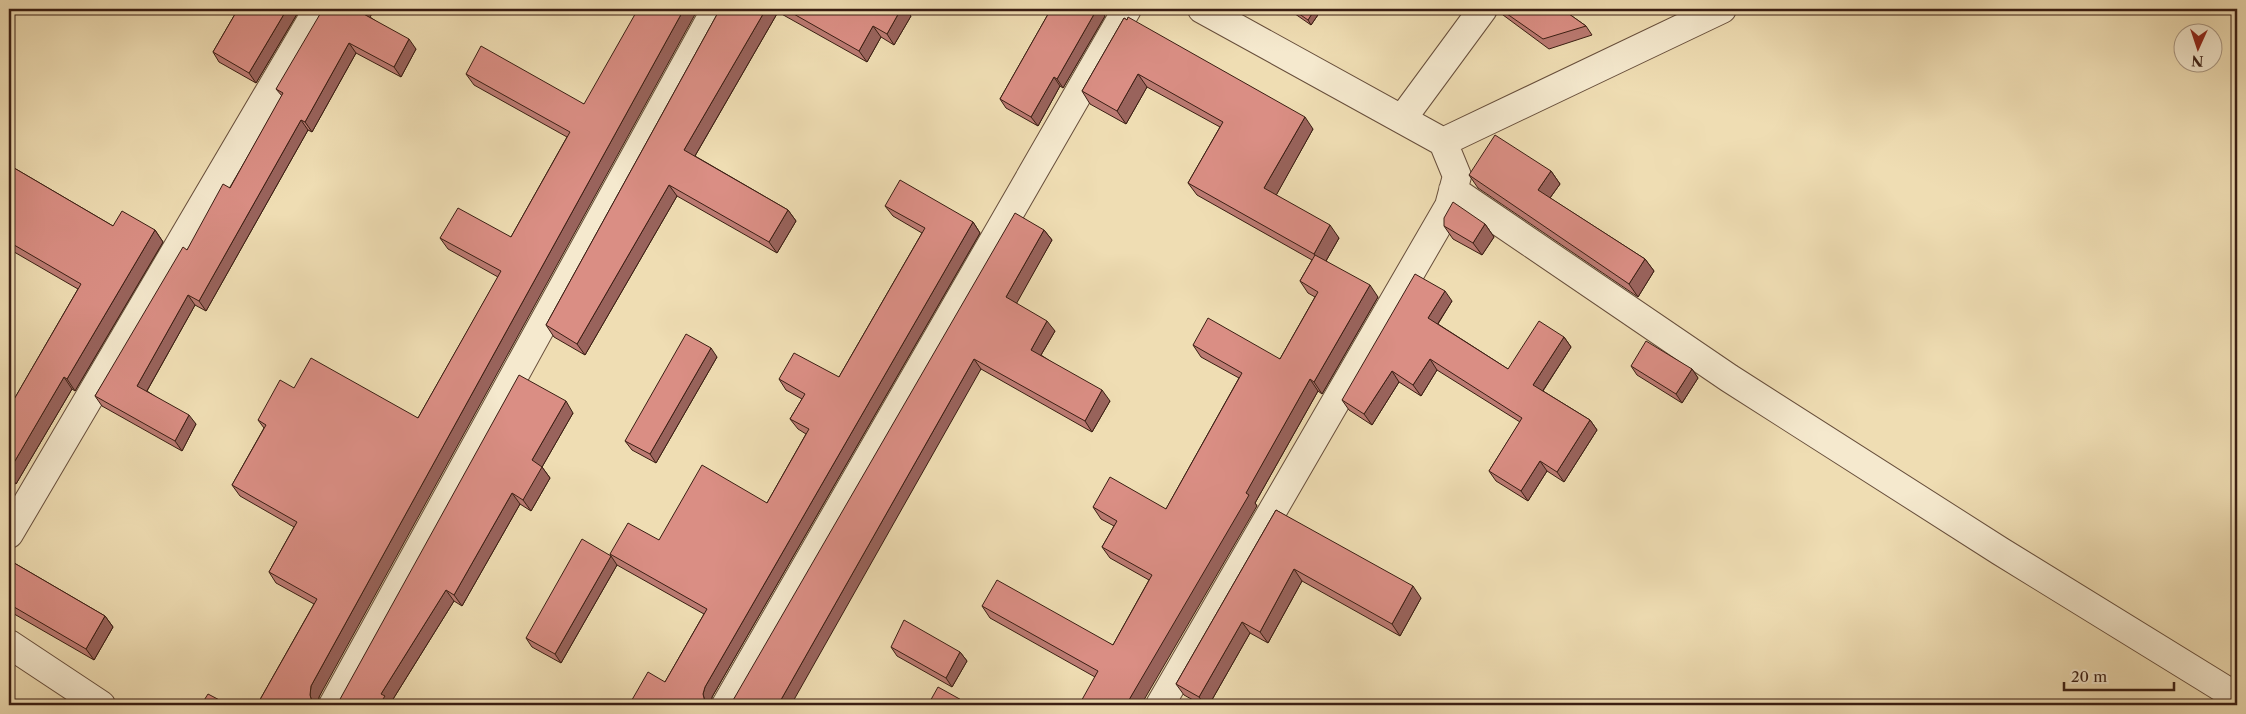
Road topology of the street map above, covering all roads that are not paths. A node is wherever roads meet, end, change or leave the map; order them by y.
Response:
1 (318, 9) edge
2 (716, 9) edge
3 (1127, 9) edge
4 (1202, 9) edge
5 (1483, 9) edge
6 (1722, 9) edge
7 (1402, 119) junction
8 (1443, 142) junction
9 (1453, 190) junction
10 (9, 534) edge
11 (9, 644) edge
12 (2237, 697) edge
13 (100, 705) edge
14 (333, 705) edge
15 (726, 705) edge
16 (1160, 705) edge

1 - 10 street
2 - 14 street
3 - 15 street
4 - 7 street
5 - 7 street
6 - 8 street
7 - 8 street
8 - 9 street
9 - 12 street
9 - 16 street
11 - 13 street

